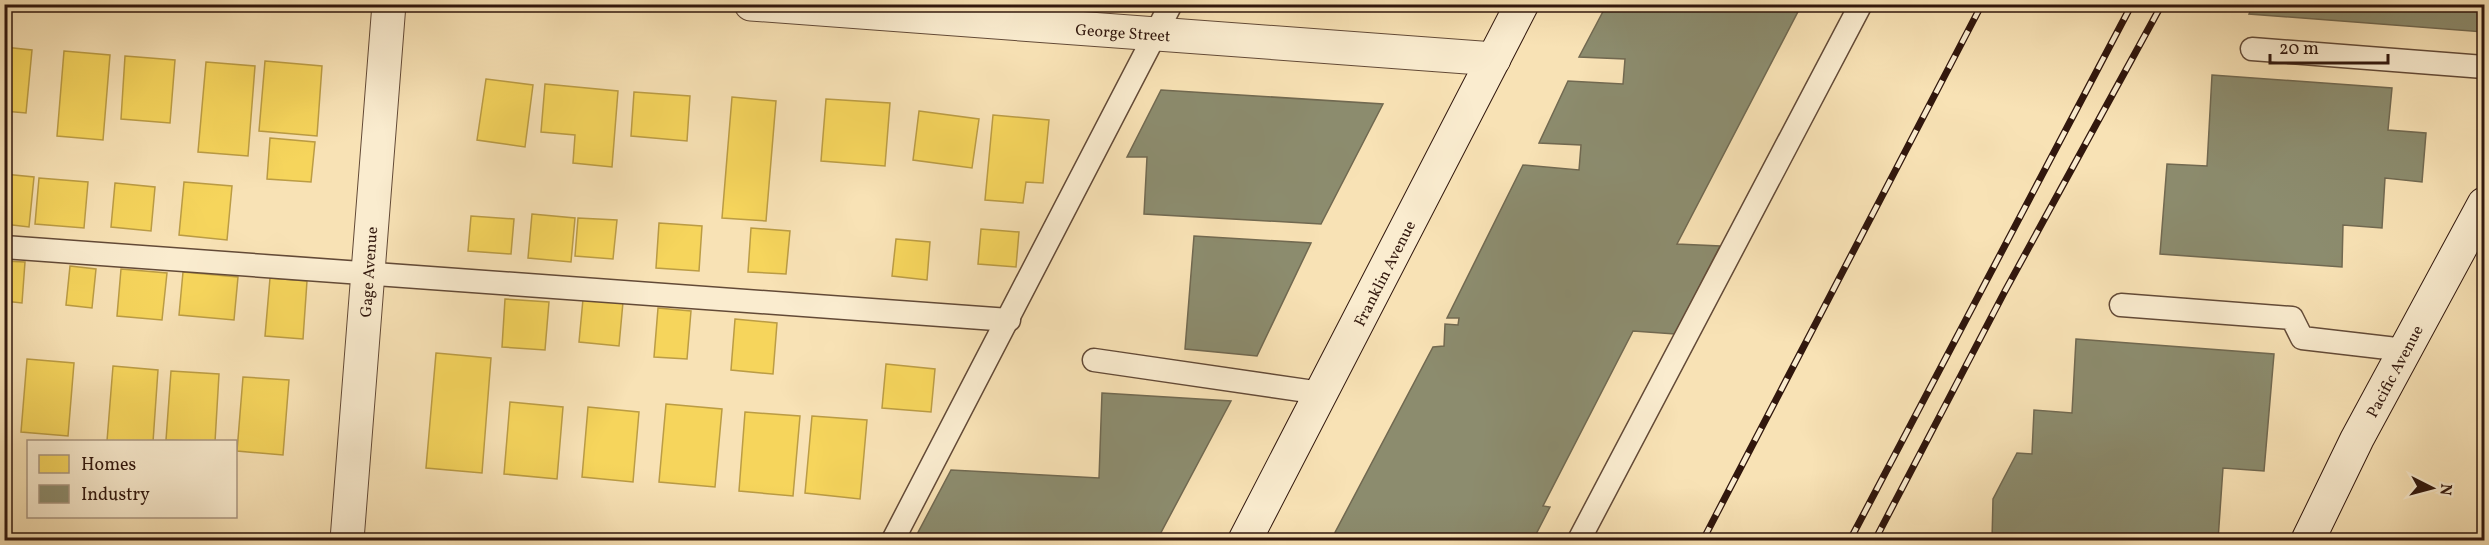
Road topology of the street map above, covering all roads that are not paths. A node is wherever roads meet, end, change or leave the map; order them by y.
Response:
1 (389, 4) edge
2 (751, 4) edge
3 (1171, 4) edge
4 (1522, 4) edge
5 (1861, 4) edge
6 (1155, 34) junction
7 (2252, 49) dead end
8 (1494, 59) junction
9 (2484, 67) edge
10 (2484, 204) edge
11 (4, 247) edge
12 (368, 273) junction
13 (2121, 304) dead end
14 (1009, 320) junction
15 (2405, 350) junction
16 (1094, 360) dead end
17 (1321, 393) junction
18 (347, 540) edge
19 (893, 540) edge
20 (1245, 540) edge
21 (1580, 540) edge
22 (2308, 540) edge

1 - 12 street, Gage Avenue
2 - 6 street, George Street
3 - 6 lane
4 - 8 street, Franklin Avenue
5 - 21 lane
6 - 8 street, George Street
6 - 14 lane
7 - 9 lane
8 - 17 street, Franklin Avenue
10 - 15 street, Pacific Avenue
11 - 12 lane
12 - 14 lane
12 - 18 street, Gage Avenue
13 - 15 lane
14 - 19 lane
15 - 22 street, Pacific Avenue
16 - 17 lane
17 - 20 street, Franklin Avenue

